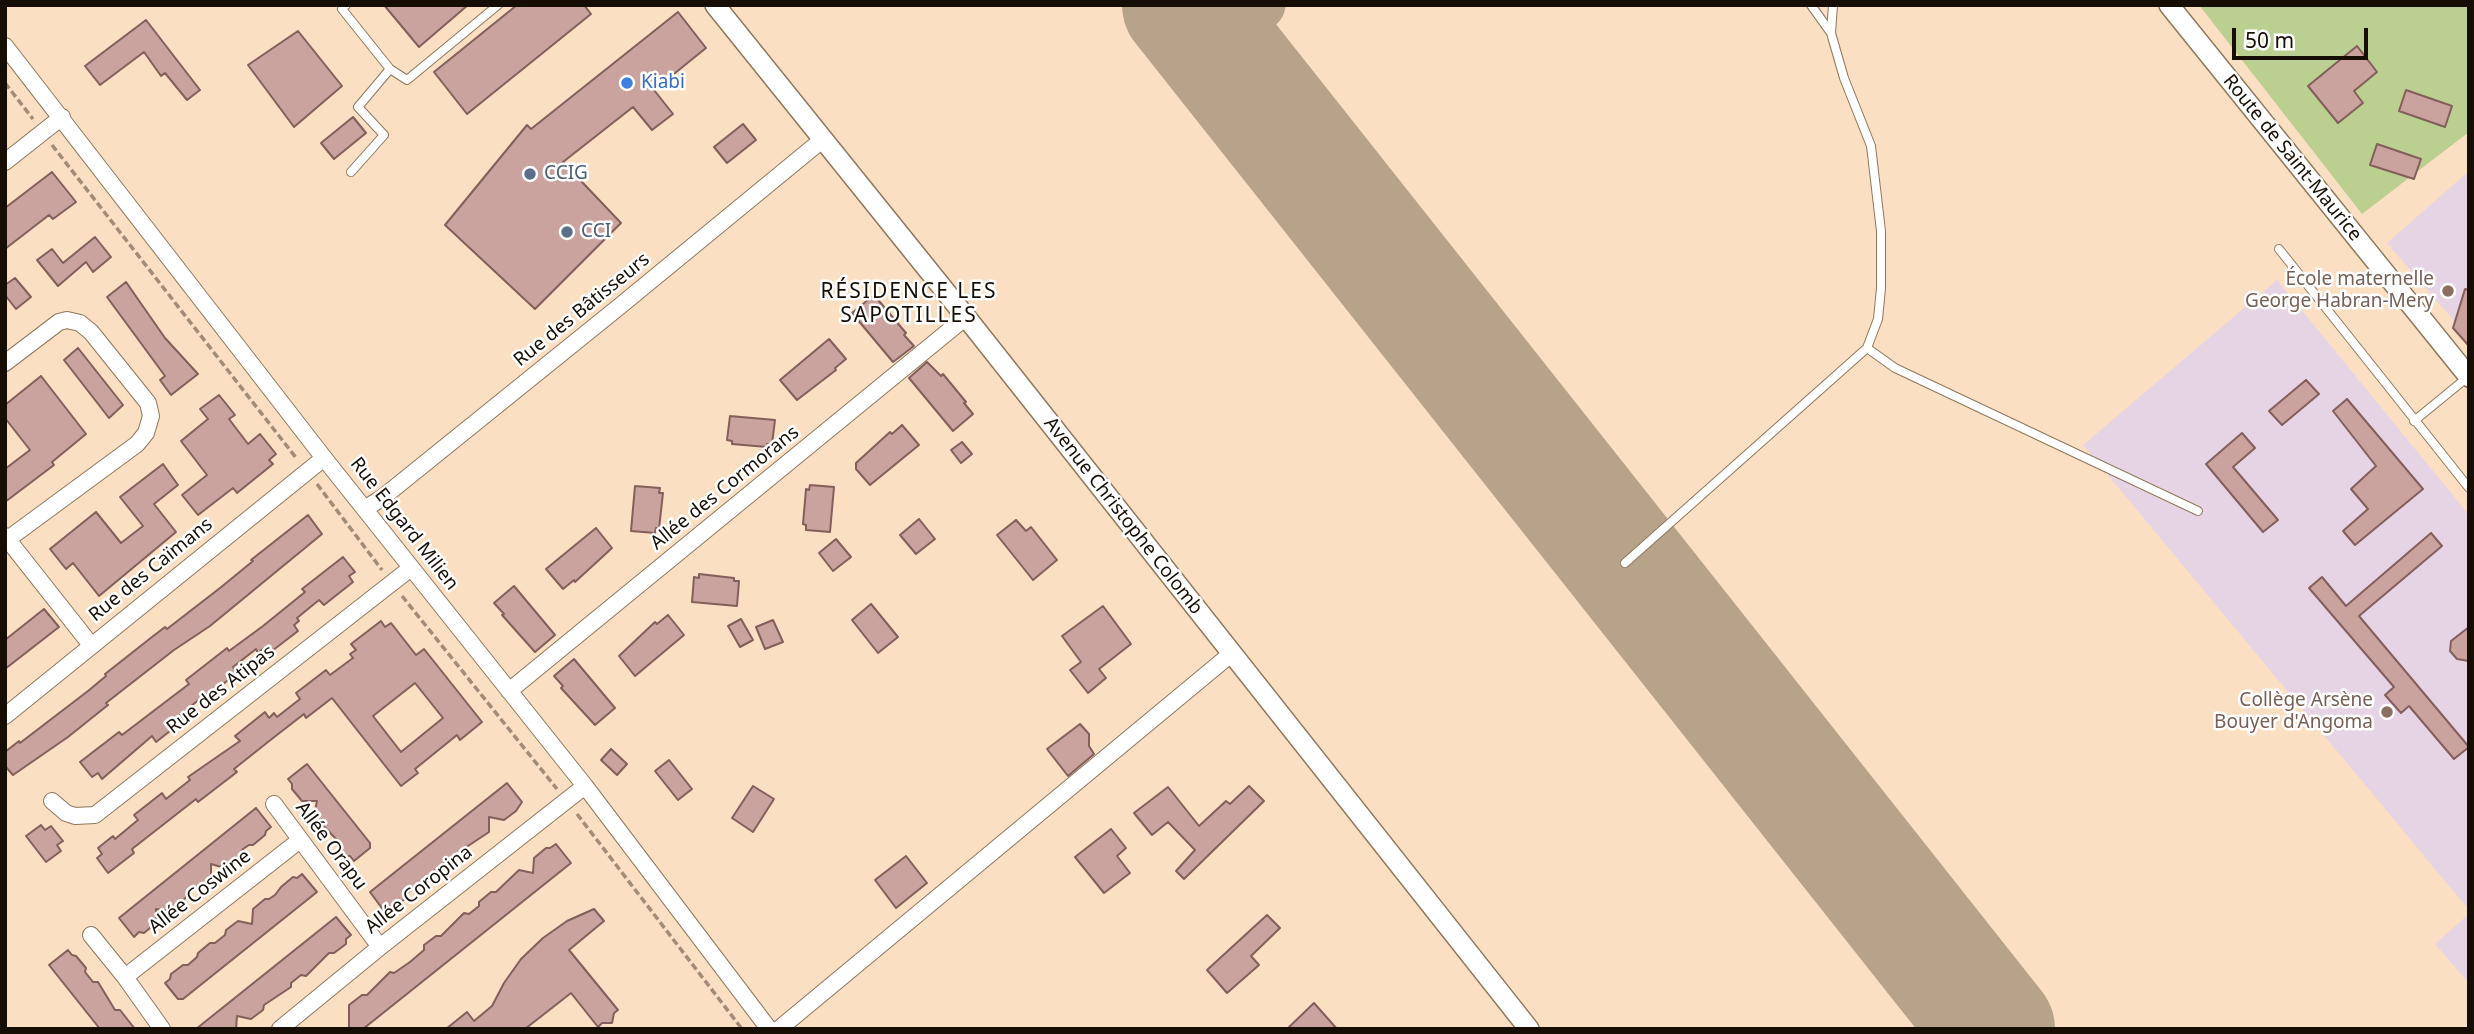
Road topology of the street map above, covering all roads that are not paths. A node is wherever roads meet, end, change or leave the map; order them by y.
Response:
1 (346, 5) edge
2 (498, 5) edge
3 (715, 5) edge
4 (1811, 5) edge
5 (1833, 5) edge
6 (2169, 5) edge
7 (1831, 33) junction
8 (5, 46) edge
9 (390, 69) junction
10 (62, 117) junction
11 (822, 140) junction
12 (5, 162) edge
13 (351, 172) dead end
14 (2279, 249) dead end
15 (966, 317) junction
16 (1867, 348) junction
17 (5, 363) edge
18 (2469, 376) edge
19 (2414, 421) junction
20 (324, 457) junction
21 (2469, 488) edge
22 (366, 508) junction
23 (2199, 510) dead end
24 (6, 538) edge
25 (1625, 563) dead end
26 (411, 568) junction
27 (91, 645) junction
28 (1231, 654) junction
29 (509, 691) junction
30 (5, 716) edge
31 (585, 786) junction
32 (52, 801) dead end
33 (274, 804) dead end
34 (300, 840) junction
35 (91, 935) dead end
36 (380, 947) junction
37 (125, 977) junction
38 (162, 1029) edge
39 (280, 1029) edge
40 (769, 1029) edge
41 (779, 1029) edge
42 (1529, 1029) edge

1 - 9 lane
2 - 9 lane
3 - 11 street, Avenue Christophe Colomb
4 - 7 lane
5 - 7 lane
6 - 18 street, Route de Saint-Maurice
7 - 16 lane
8 - 10 street, Rue Edgard Milien
9 - 13 lane
10 - 12 street
10 - 20 street, Rue Edgard Milien
11 - 15 street, Avenue Christophe Colomb
11 - 22 street, Rue des Bâtisseurs
14 - 19 lane
15 - 28 street, Avenue Christophe Colomb
15 - 29 street, Allée des Cormorans
16 - 23 lane
16 - 25 lane
17 - 24 street
18 - 19 lane
19 - 21 lane
20 - 22 street, Rue Edgard Milien
20 - 27 street, Rue des Caïmans
22 - 26 street, Rue Edgard Milien
24 - 27 street
26 - 29 street, Rue Edgard Milien
26 - 32 street, Rue des Atipas
27 - 30 street, Rue des Caïmans
28 - 41 street
28 - 42 street, Avenue Christophe Colomb
29 - 31 street, Rue Edgard Milien
31 - 36 street, Allée Coropina
31 - 40 street, Rue Edgard Milien
33 - 34 street, Allée Orapu
34 - 36 street, Allée Orapu
34 - 37 street, Allée Coswine
35 - 37 street
36 - 39 street, Allée Coropina
37 - 38 street

